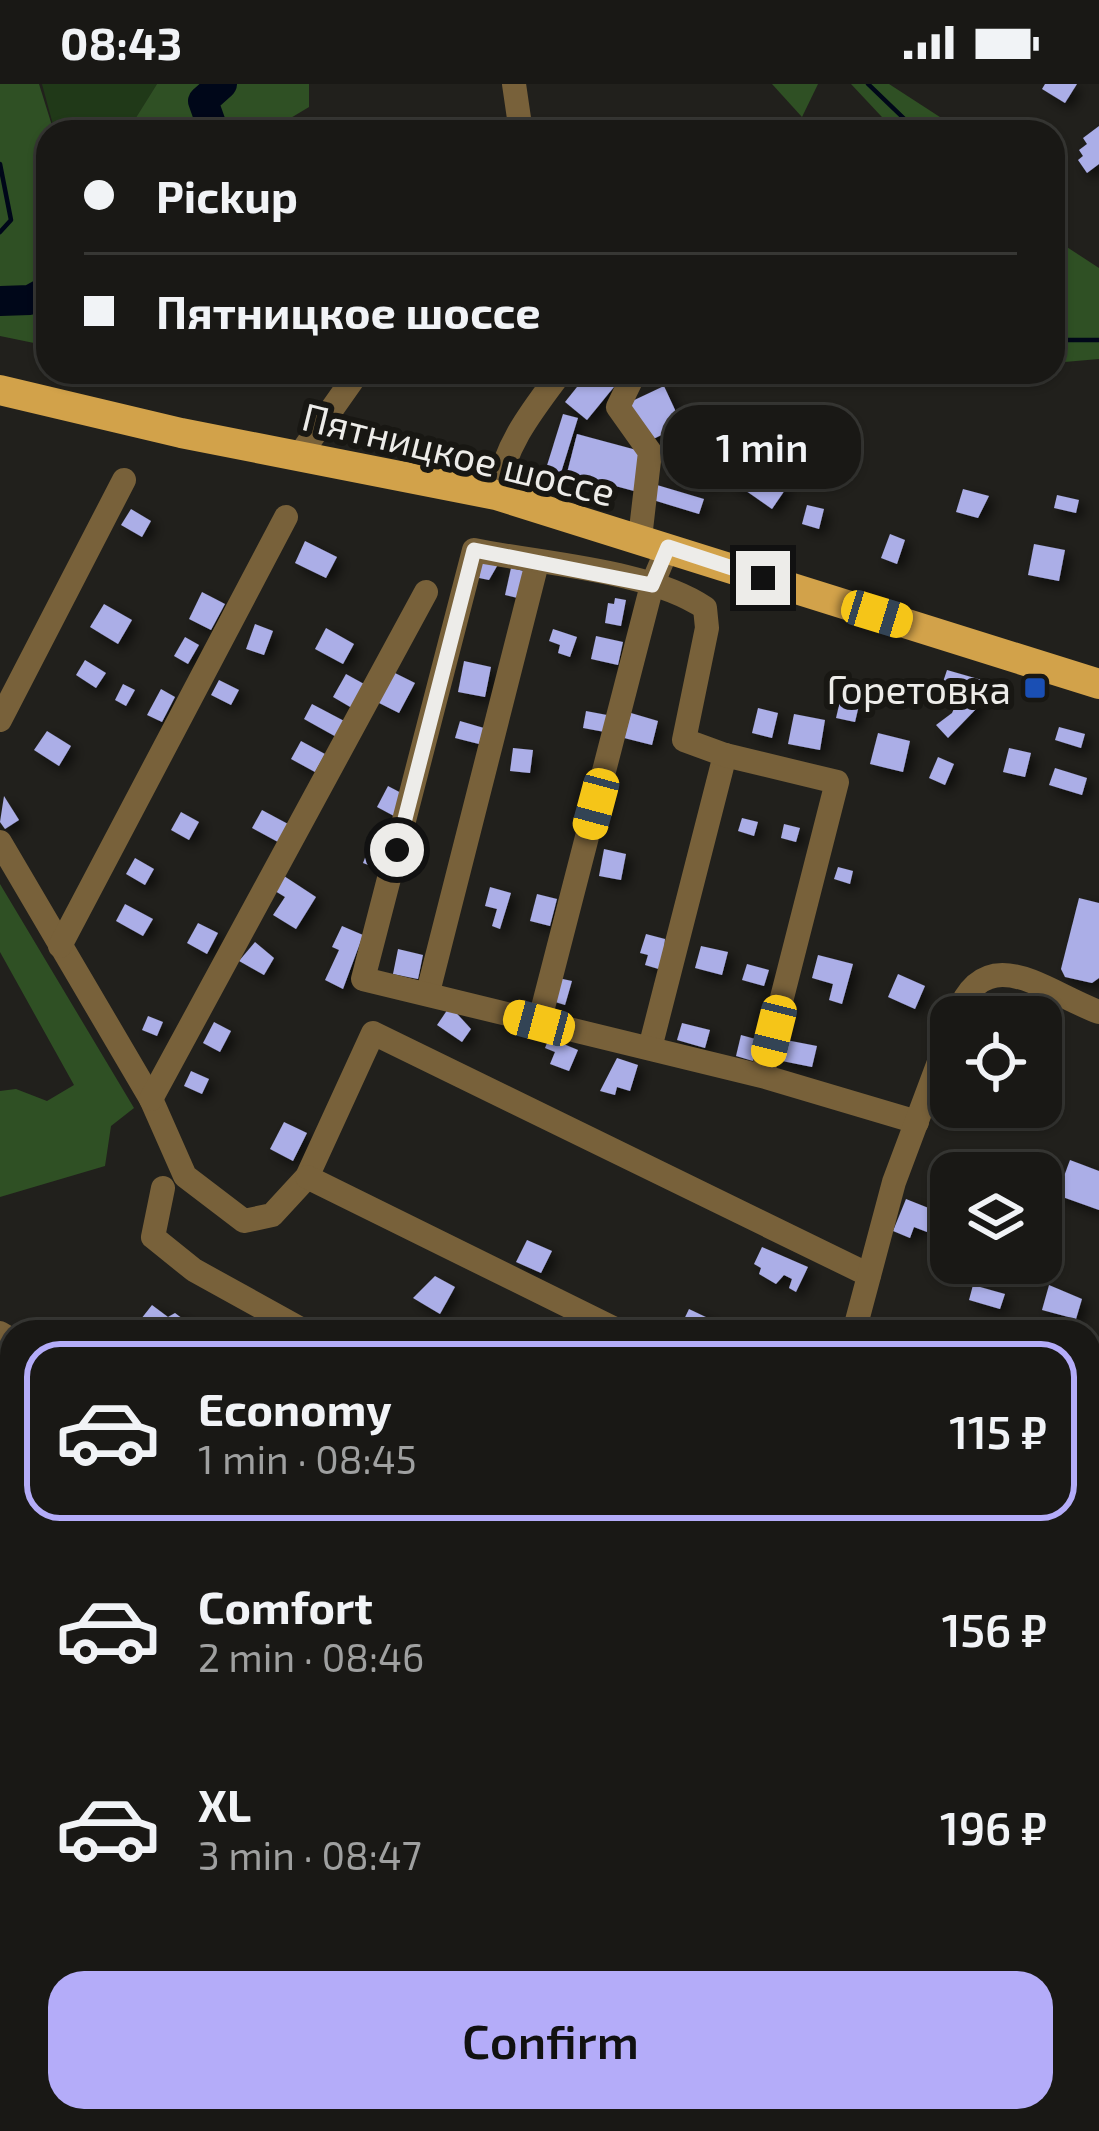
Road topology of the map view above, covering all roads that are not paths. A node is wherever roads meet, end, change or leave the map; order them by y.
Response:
1 (514, 84) edge
2 (519, 120) edge
3 (350, 384) edge
4 (552, 384) edge
5 (629, 384) edge
6 (0, 390) edge
7 (301, 453) junction
8 (124, 480) dead end
9 (496, 495) junction
10 (286, 517) dead end
11 (654, 543) junction
12 (537, 563) junction
13 (652, 585) junction
14 (426, 592) dead end
15 (1099, 684) edge
16 (0, 720) edge
17 (725, 755) junction
18 (0, 842) edge
19 (60, 946) junction
20 (428, 992) junction
21 (964, 996) edge
22 (1099, 1012) edge
23 (539, 1023) junction
24 (650, 1048) junction
25 (762, 1076) junction
26 (930, 1085) edge
27 (151, 1099) junction
28 (916, 1122) junction
29 (307, 1177) junction
30 (163, 1188) dead end
31 (869, 1275) junction
32 (284, 1320) edge
33 (597, 1320) edge
34 (857, 1320) edge

1 - 2 street
3 - 7 street
4 - 9 street
5 - 11 street
6 - 7 main road, Пятницкое шоссе
7 - 9 main road, Пятницкое шоссе
8 - 16 street
9 - 11 main road, Пятницкое шоссе
10 - 19 street
11 - 13 street
11 - 15 main road, Пятницкое шоссе
12 - 13 street
12 - 20 street
12 - 20 street
13 - 17 street
13 - 23 street
14 - 27 street
17 - 24 street
17 - 25 street
18 - 19 street
19 - 27 street
20 - 23 street
21 - 22 street
23 - 24 street
24 - 25 street
25 - 28 street
26 - 28 street
27 - 29 street
28 - 31 street
29 - 31 street
29 - 33 street
30 - 32 street
31 - 34 street

